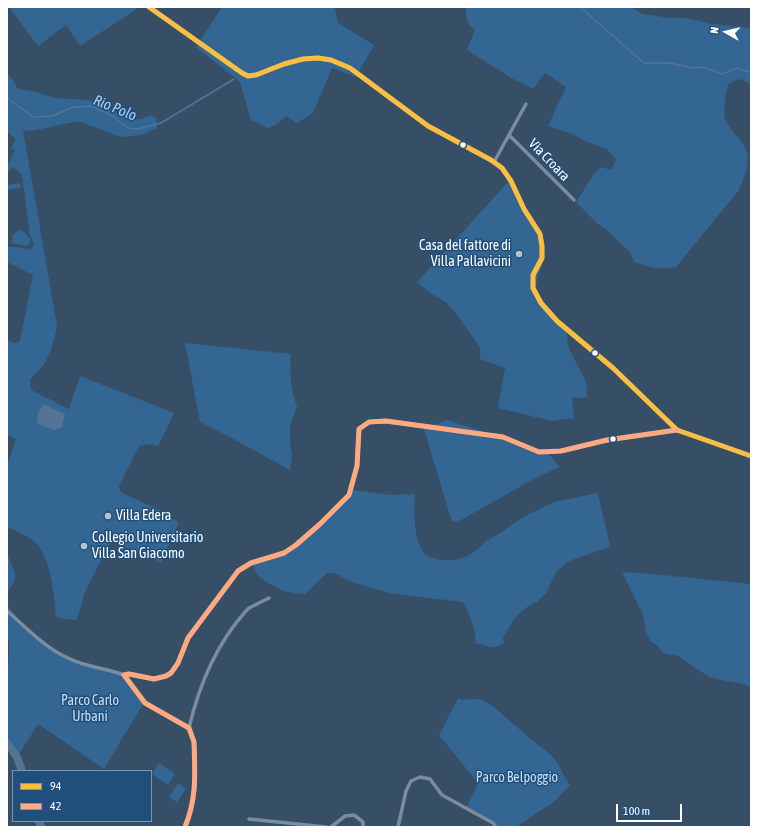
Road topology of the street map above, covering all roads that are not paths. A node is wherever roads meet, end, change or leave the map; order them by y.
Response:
1 (149, 7) edge
2 (526, 104) dead end
3 (508, 135) junction
4 (494, 162) junction
5 (574, 200) dead end
6 (677, 430) junction
7 (751, 456) edge
8 (269, 598) dead end
9 (7, 611) edge
10 (124, 675) junction
11 (188, 728) junction
12 (249, 819) dead end
13 (185, 827) edge
14 (326, 827) edge
15 (331, 827) edge
16 (363, 827) edge
17 (398, 827) edge
18 (496, 827) edge

1 - 4 street
2 - 3 street, Via Croara
3 - 4 street, Via Croara
3 - 5 street, Via Croara
4 - 6 street
6 - 7 street
6 - 10 street
8 - 11 street
9 - 10 street
10 - 11 street
11 - 13 street
12 - 14 street
15 - 16 street
17 - 18 street

